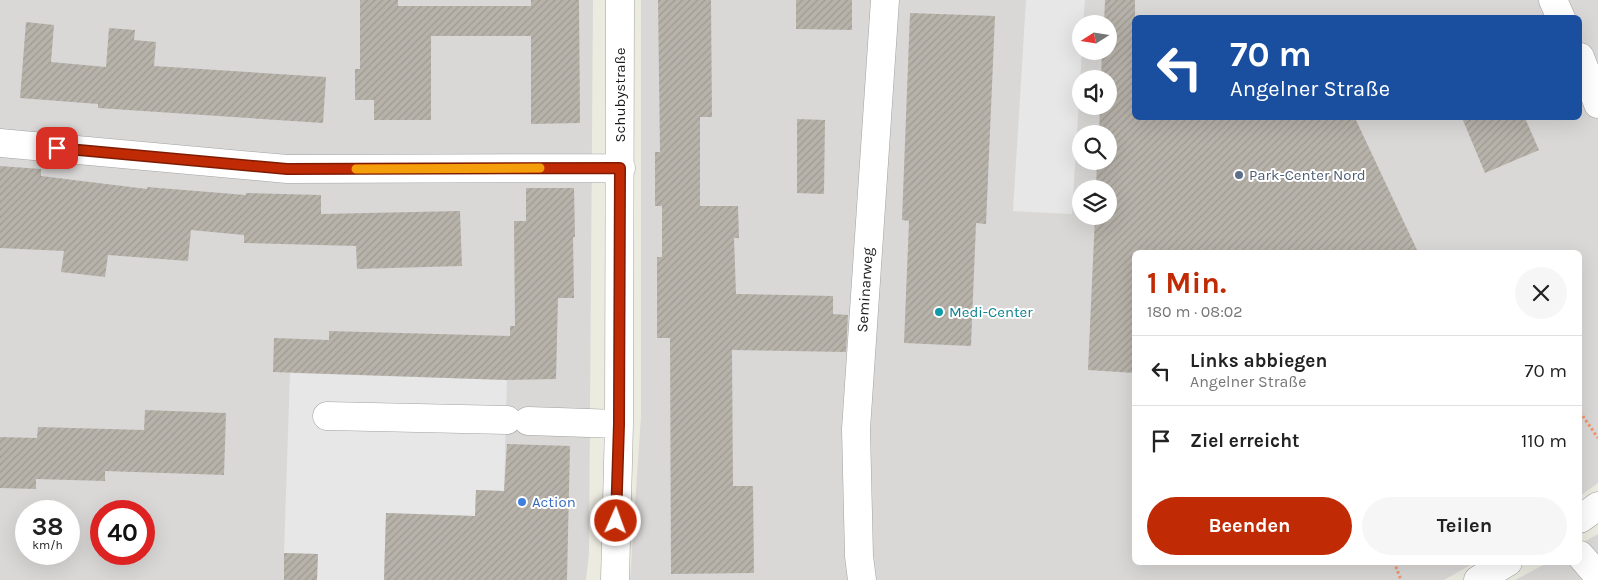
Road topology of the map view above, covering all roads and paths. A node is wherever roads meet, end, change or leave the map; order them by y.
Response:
1 (620, 0) edge
2 (885, 0) edge
3 (1553, 0) edge
4 (1560, 15) edge
5 (1582, 62) edge
6 (1598, 104) edge
7 (0, 143) edge
8 (620, 168) junction
9 (1582, 415) edge
10 (327, 416) dead end
11 (619, 424) junction
12 (1598, 438) edge
13 (1598, 506) edge
14 (1582, 518) edge
15 (1582, 557) edge
16 (1395, 565) edge
17 (1503, 565) edge
18 (1598, 576) edge
19 (615, 580) edge
20 (862, 580) edge
21 (1401, 580) edge
22 (1478, 580) edge

1 - 8 street, Schubystraße
2 - 20 street, Seminarweg
3 - 4 street
5 - 6 street
7 - 8 street
8 - 11 street, Schubystraße
9 - 12 path
10 - 11 street
11 - 19 street, Schubystraße
13 - 14 street
15 - 18 street
16 - 21 path
17 - 22 street

